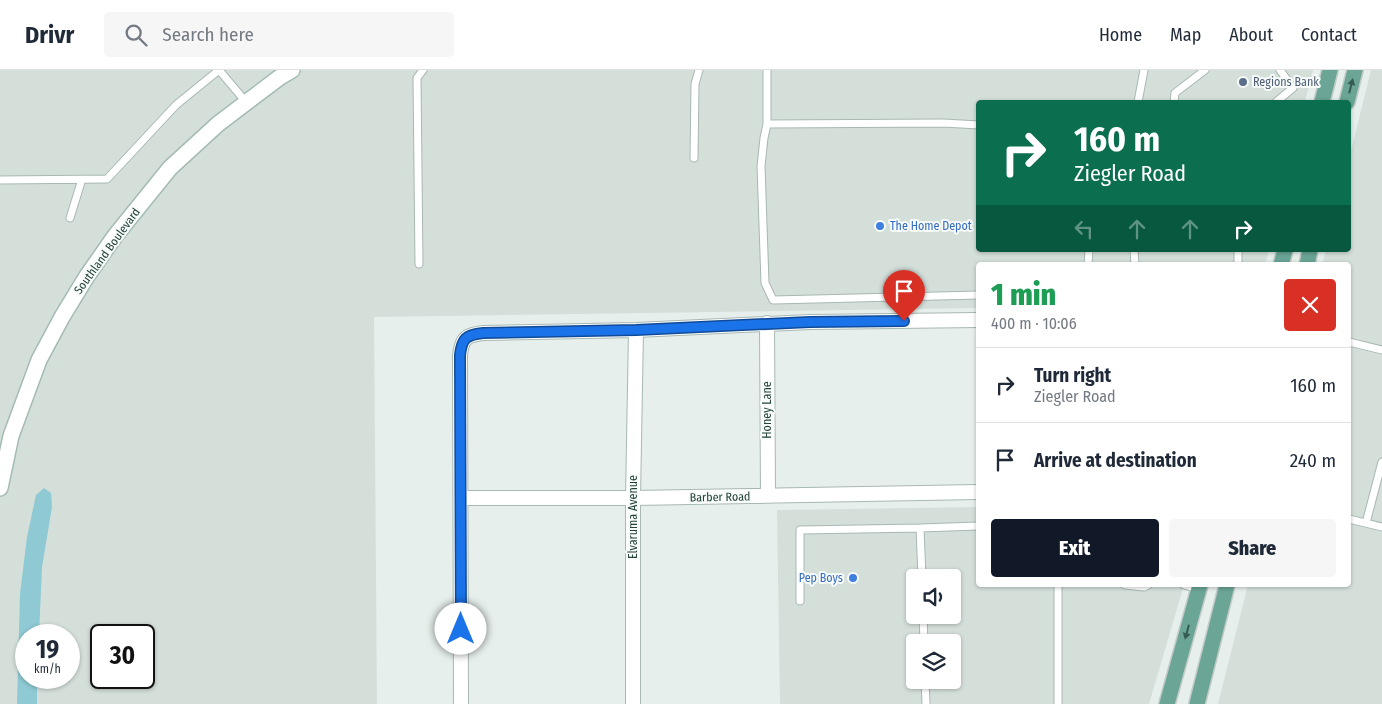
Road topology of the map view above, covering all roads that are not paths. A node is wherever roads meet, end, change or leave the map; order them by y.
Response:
1 (219, 70) edge
2 (292, 70) edge
3 (422, 70) edge
4 (698, 70) edge
5 (767, 70) edge
6 (1144, 70) edge
7 (1205, 70) edge
8 (1280, 70) edge
9 (1330, 70) edge
10 (1355, 70) edge
11 (1138, 100) edge
12 (1174, 100) edge
13 (1278, 100) edge
14 (1322, 100) edge
15 (1348, 100) edge
16 (246, 102) junction
17 (767, 124) junction
18 (976, 125) edge
19 (694, 158) dead end
20 (82, 178) junction
21 (0, 180) edge
22 (70, 218) dead end
23 (419, 264) dead end
24 (976, 295) edge
25 (976, 320) edge
26 (767, 323) junction
27 (636, 330) junction
28 (1351, 342) edge
29 (1382, 350) edge
30 (1382, 462) edge
31 (0, 488) edge
32 (976, 492) edge
33 (768, 496) junction
34 (461, 498) junction
35 (633, 498) junction
36 (1351, 519) edge
37 (1366, 523) junction
38 (976, 526) edge
39 (1382, 527) edge
40 (920, 528) junction
41 (922, 569) edge
42 (1058, 587) edge
43 (1199, 587) edge
44 (1226, 587) edge
45 (800, 601) dead end
46 (925, 689) edge
47 (461, 704) edge
48 (632, 704) edge
49 (926, 704) edge
50 (1058, 704) edge
51 (1167, 704) edge
52 (1197, 704) edge

1 - 16 lane
1 - 20 lane
2 - 16 street, Southland Boulevard
3 - 23 lane
4 - 19 lane
5 - 17 lane
6 - 11 lane
7 - 12 lane
8 - 13 lane
9 - 14 main road
15 -> 10 main road
16 - 31 street, Southland Boulevard
17 - 18 lane
17 - 24 lane
20 - 21 lane
20 - 22 lane
25 - 26 street
26 - 27 street
26 - 33 street, Honey Lane
27 - 34 street
27 - 35 street, Elvaruma Avenue
28 - 29 lane
30 - 37 lane
32 - 33 street, Barber Road
33 - 35 street, Barber Road
34 - 35 street, Barber Road
34 - 47 street
35 - 48 street, Elvaruma Avenue
36 - 37 lane
37 - 39 lane
38 - 40 lane
40 - 41 lane
40 - 45 lane
42 - 50 lane
43 -> 51 main road
44 - 52 main road
46 - 49 lane

